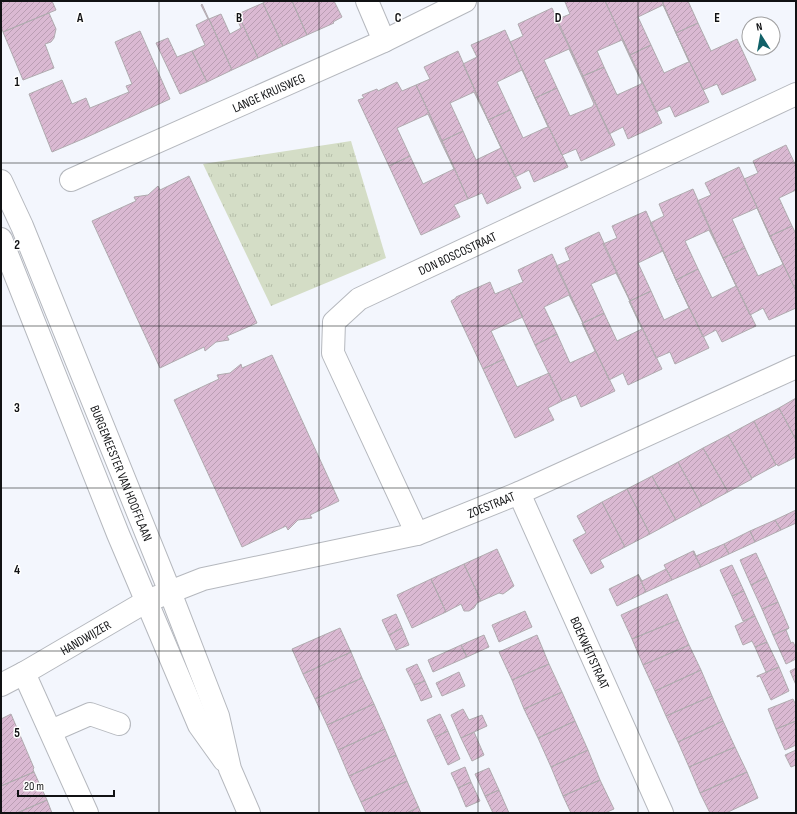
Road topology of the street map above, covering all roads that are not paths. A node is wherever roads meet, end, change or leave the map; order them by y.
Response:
1 (367, 1) edge
2 (465, 1) edge
3 (384, 40) junction
4 (796, 94) edge
5 (71, 180) dead end
6 (1, 182) edge
7 (1, 239) edge
8 (796, 367) edge
9 (519, 493) junction
10 (418, 534) junction
11 (170, 592) junction
12 (147, 602) junction
13 (24, 673) junction
14 (1, 685) edge
15 (119, 724) dead end
16 (51, 731) junction
17 (230, 769) junction
18 (87, 813) edge
19 (249, 813) edge
20 (662, 813) edge

1 - 3 street
2 - 3 street, LANGE KRUISWEG
3 - 5 street, LANGE KRUISWEG
4 - 10 street, DON BOSCOSTRAAT
6 - 11 street, BURGEMEESTER VAN HOOFFLAAN
7 - 12 street, BURGEMEESTER VAN HOOFFLAAN
8 - 9 street, ZOESTRAAT
9 - 10 street, ZOESTRAAT
9 - 20 street, BOEKWEITSTRAAT
10 - 11 street, ZOESTRAAT
11 - 12 street, HANDWIJZER
11 - 17 street, BURGEMEESTER VAN HOOFFLAAN
12 - 13 street, HANDWIJZER
12 - 17 street, BURGEMEESTER VAN HOOFFLAAN
13 - 14 street, HANDWIJZER
13 - 16 street
15 - 16 street
16 - 18 street
17 - 19 street, BURGEMEESTER VAN HOOFFLAAN

